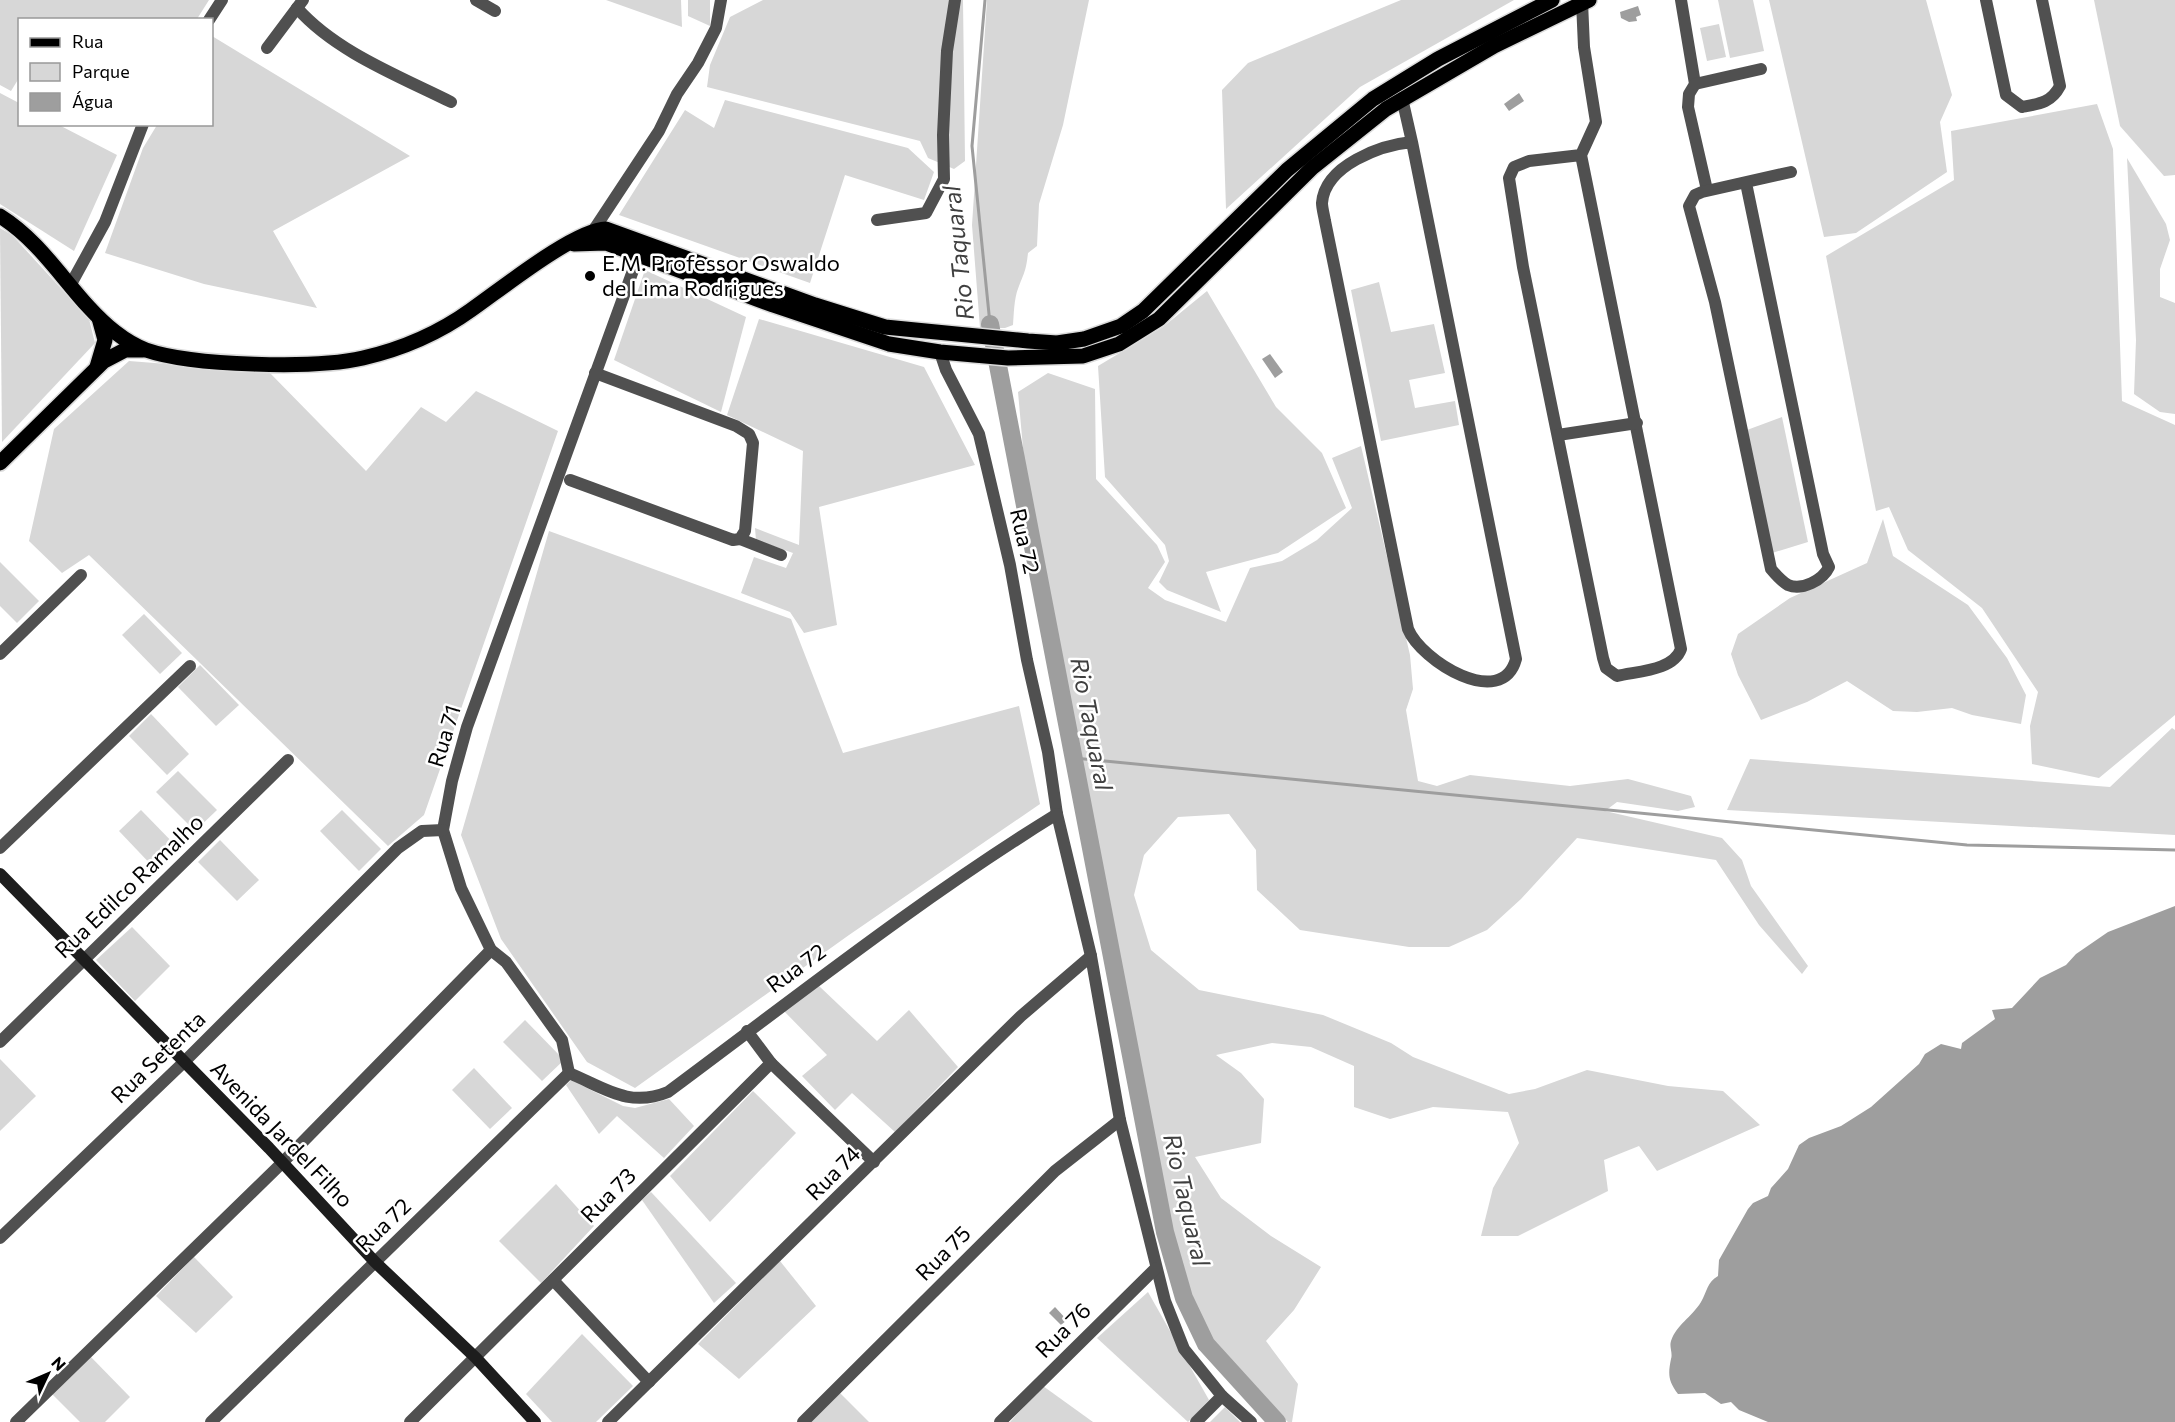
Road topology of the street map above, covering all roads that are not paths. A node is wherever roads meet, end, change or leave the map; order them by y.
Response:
1 (222, 0) edge
2 (476, 0) edge
3 (721, 0) edge
4 (955, 0) edge
5 (1552, 0) edge
6 (1681, 0) edge
7 (1986, 0) edge
8 (2042, 0) edge
9 (1586, 1) edge
10 (300, 4) edge
11 (495, 11) dead end
12 (210, 18) edge
13 (267, 48) dead end
14 (1761, 69) dead end
15 (1695, 84) junction
16 (1402, 98) junction
17 (451, 102) dead end
18 (142, 126) edge
19 (1412, 142) junction
20 (1581, 156) junction
21 (1791, 172) dead end
22 (1746, 183) junction
23 (1707, 190) junction
24 (0, 216) edge
25 (877, 220) dead end
26 (593, 231) junction
27 (568, 245) junction
28 (639, 254) junction
29 (71, 284) junction
30 (99, 316) junction
31 (146, 350) junction
32 (940, 352) junction
33 (97, 367) junction
34 (595, 373) junction
35 (1637, 423) junction
36 (1558, 435) junction
37 (0, 463) edge
38 (570, 480) dead end
39 (740, 539) junction
40 (781, 555) dead end
41 (81, 575) dead end
42 (0, 654) edge
43 (190, 666) dead end
44 (288, 760) dead end
45 (1057, 814) junction
46 (443, 830) junction
47 (0, 848) edge
48 (0, 873) edge
49 (491, 950) junction
50 (1091, 956) junction
51 (84, 960) junction
52 (747, 1031) junction
53 (0, 1042) edge
54 (184, 1062) junction
55 (771, 1063) junction
56 (569, 1072) junction
57 (1120, 1120) junction
58 (874, 1162) junction
59 (282, 1163) junction
60 (0, 1238) edge
61 (375, 1262) junction
62 (1156, 1268) junction
63 (553, 1280) junction
64 (476, 1358) junction
65 (649, 1382) junction
66 (1222, 1396) junction
67 (16, 1422) edge
68 (211, 1422) edge
69 (410, 1422) edge
70 (535, 1422) edge
71 (608, 1422) edge
72 (803, 1422) edge
73 (1000, 1422) edge
74 (1196, 1422) edge
75 (1251, 1422) edge

1 - 12 street
2 - 11 street
3 - 26 street
4 - 25 street
5 - 26 main road
6 - 15 street
7 - 8 street
9 - 16 main road
9 - 20 street
10 - 13 street
10 - 17 street
14 - 15 street
15 - 23 street
16 - 19 street
16 - 32 main road
18 - 29 street
19 - 19 street
20 - 35 street
20 - 36 street
21 - 22 street
22 - 23 street
22 - 23 street
24 - 29 main road
26 - 27 main road
27 - 28 main road
27 - 31 main road
28 - 32 main road
28 - 34 street, Rua 71
29 - 30 main road
30 - 31 main road
30 - 33 main road
31 - 33 main road
32 - 45 street, Rua 72
33 - 37 main road
34 - 39 street
34 - 46 street, Rua 71
35 - 36 street
35 - 36 street
38 - 39 street
39 - 40 street
41 - 42 street
43 - 47 street
44 - 51 street, Rua Edilco Ramalho
45 - 50 street
45 - 52 street, Rua 72
46 - 49 street, Rua 71
46 - 54 street, Rua Setenta
48 - 51 main road, Avenida Jardel Filho
49 - 56 street, Rua 71
49 - 59 street
50 - 57 street
50 - 58 street, Rua 74
51 - 53 street, Rua Edilco Ramalho
51 - 54 main road, Avenida Jardel Filho
52 - 55 street
52 - 56 street, Rua 72
54 - 59 main road, Avenida Jardel Filho
54 - 60 street, Rua Setenta
55 - 58 street
55 - 63 street, Rua 73
56 - 61 street, Rua 72
57 - 62 street
57 - 72 street, Rua 75
58 - 65 street, Rua 74
59 - 61 main road, Avenida Jardel Filho
59 - 67 street
61 - 64 main road, Avenida Jardel Filho
61 - 68 street, Rua 72
62 - 66 street
62 - 73 street, Rua 76
63 - 64 street, Rua 73
63 - 65 street
64 - 69 street, Rua 73
64 - 70 main road, Avenida Jardel Filho
65 - 71 street, Rua 74
66 - 74 street
66 - 75 street

